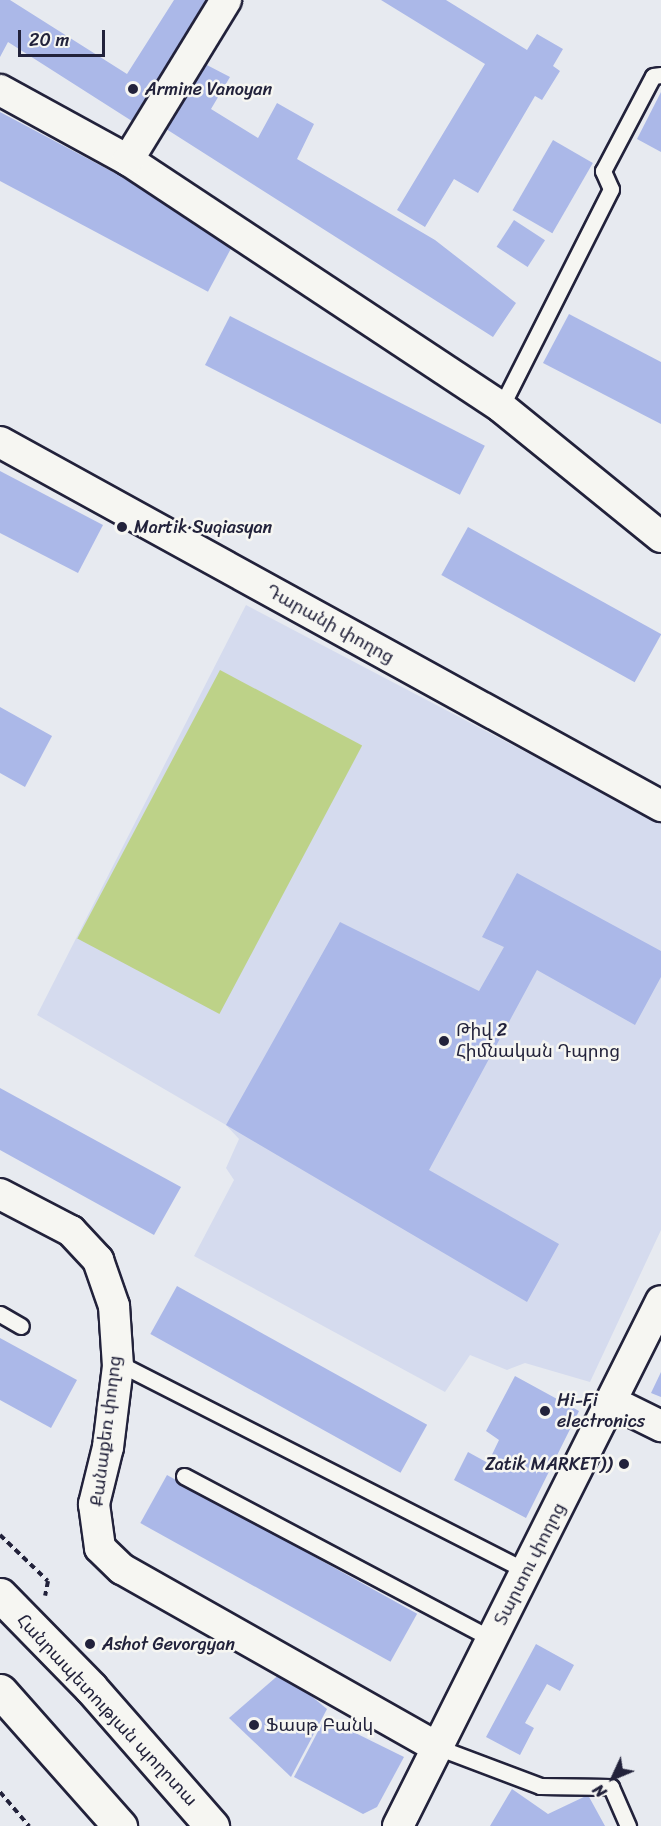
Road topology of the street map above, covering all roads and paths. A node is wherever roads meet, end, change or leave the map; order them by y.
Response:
1 (226, 0) edge
2 (661, 75) edge
3 (0, 90) edge
4 (128, 160) junction
5 (501, 407) junction
6 (0, 442) edge
7 (661, 537) edge
8 (661, 806) edge
9 (0, 1194) edge
10 (661, 1301) edge
11 (0, 1314) edge
12 (21, 1326) dead end
13 (118, 1363) junction
14 (612, 1401) junction
15 (661, 1426) edge
16 (184, 1476) dead end
17 (0, 1535) edge
18 (526, 1571) junction
19 (0, 1595) edge
20 (44, 1600) dead end
21 (492, 1639) junction
22 (0, 1691) edge
23 (437, 1747) junction
24 (0, 1792) edge
25 (29, 1826) edge
26 (120, 1826) edge
27 (212, 1826) edge
28 (398, 1826) edge
29 (628, 1826) edge

1 - 4 street
2 - 5 lane
3 - 4 street
4 - 5 street
5 - 7 street
6 - 8 street, Դարանի փողոց
9 - 13 street, Քանաքեռ փողոց
10 - 14 street, Տարտու փողոց
11 - 12 lane
13 - 18 lane
13 - 23 street, Քանաքեռ փողոց
14 - 15 street
14 - 18 street, Տարտու փողոց
16 - 21 lane
17 - 20 path
18 - 21 street, Տարտու փողոց
19 - 27 main road, Հանրապետության պողոտա
21 - 23 street, Տարտու փողոց
22 - 26 main road
23 - 28 street, Տարտու փողոց
23 - 29 lane
24 - 25 path

